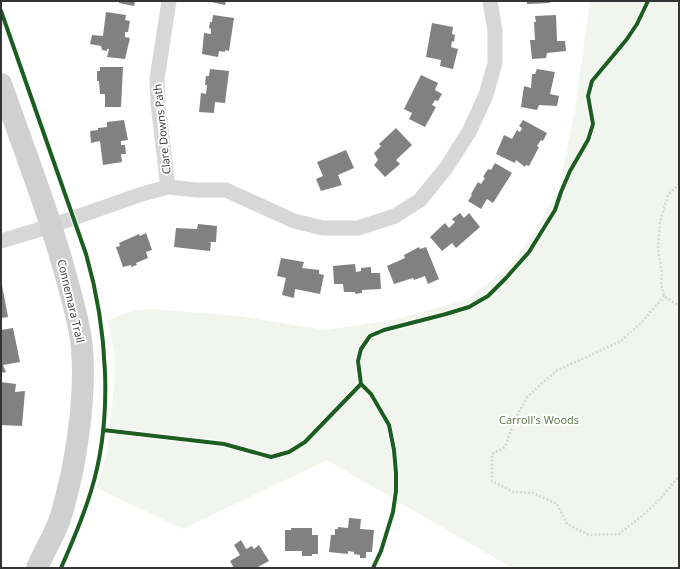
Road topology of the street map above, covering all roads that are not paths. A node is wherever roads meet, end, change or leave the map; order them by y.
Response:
1 (169, 1) edge
2 (490, 1) edge
3 (1, 84) edge
4 (168, 187) junction
5 (51, 226) junction
6 (1, 242) edge
7 (37, 568) edge

1 - 4 street, Clare Downs Path
2 - 4 street
3 - 5 street, Connemara Trail
4 - 5 street
5 - 6 street
5 - 7 street, Connemara Trail

